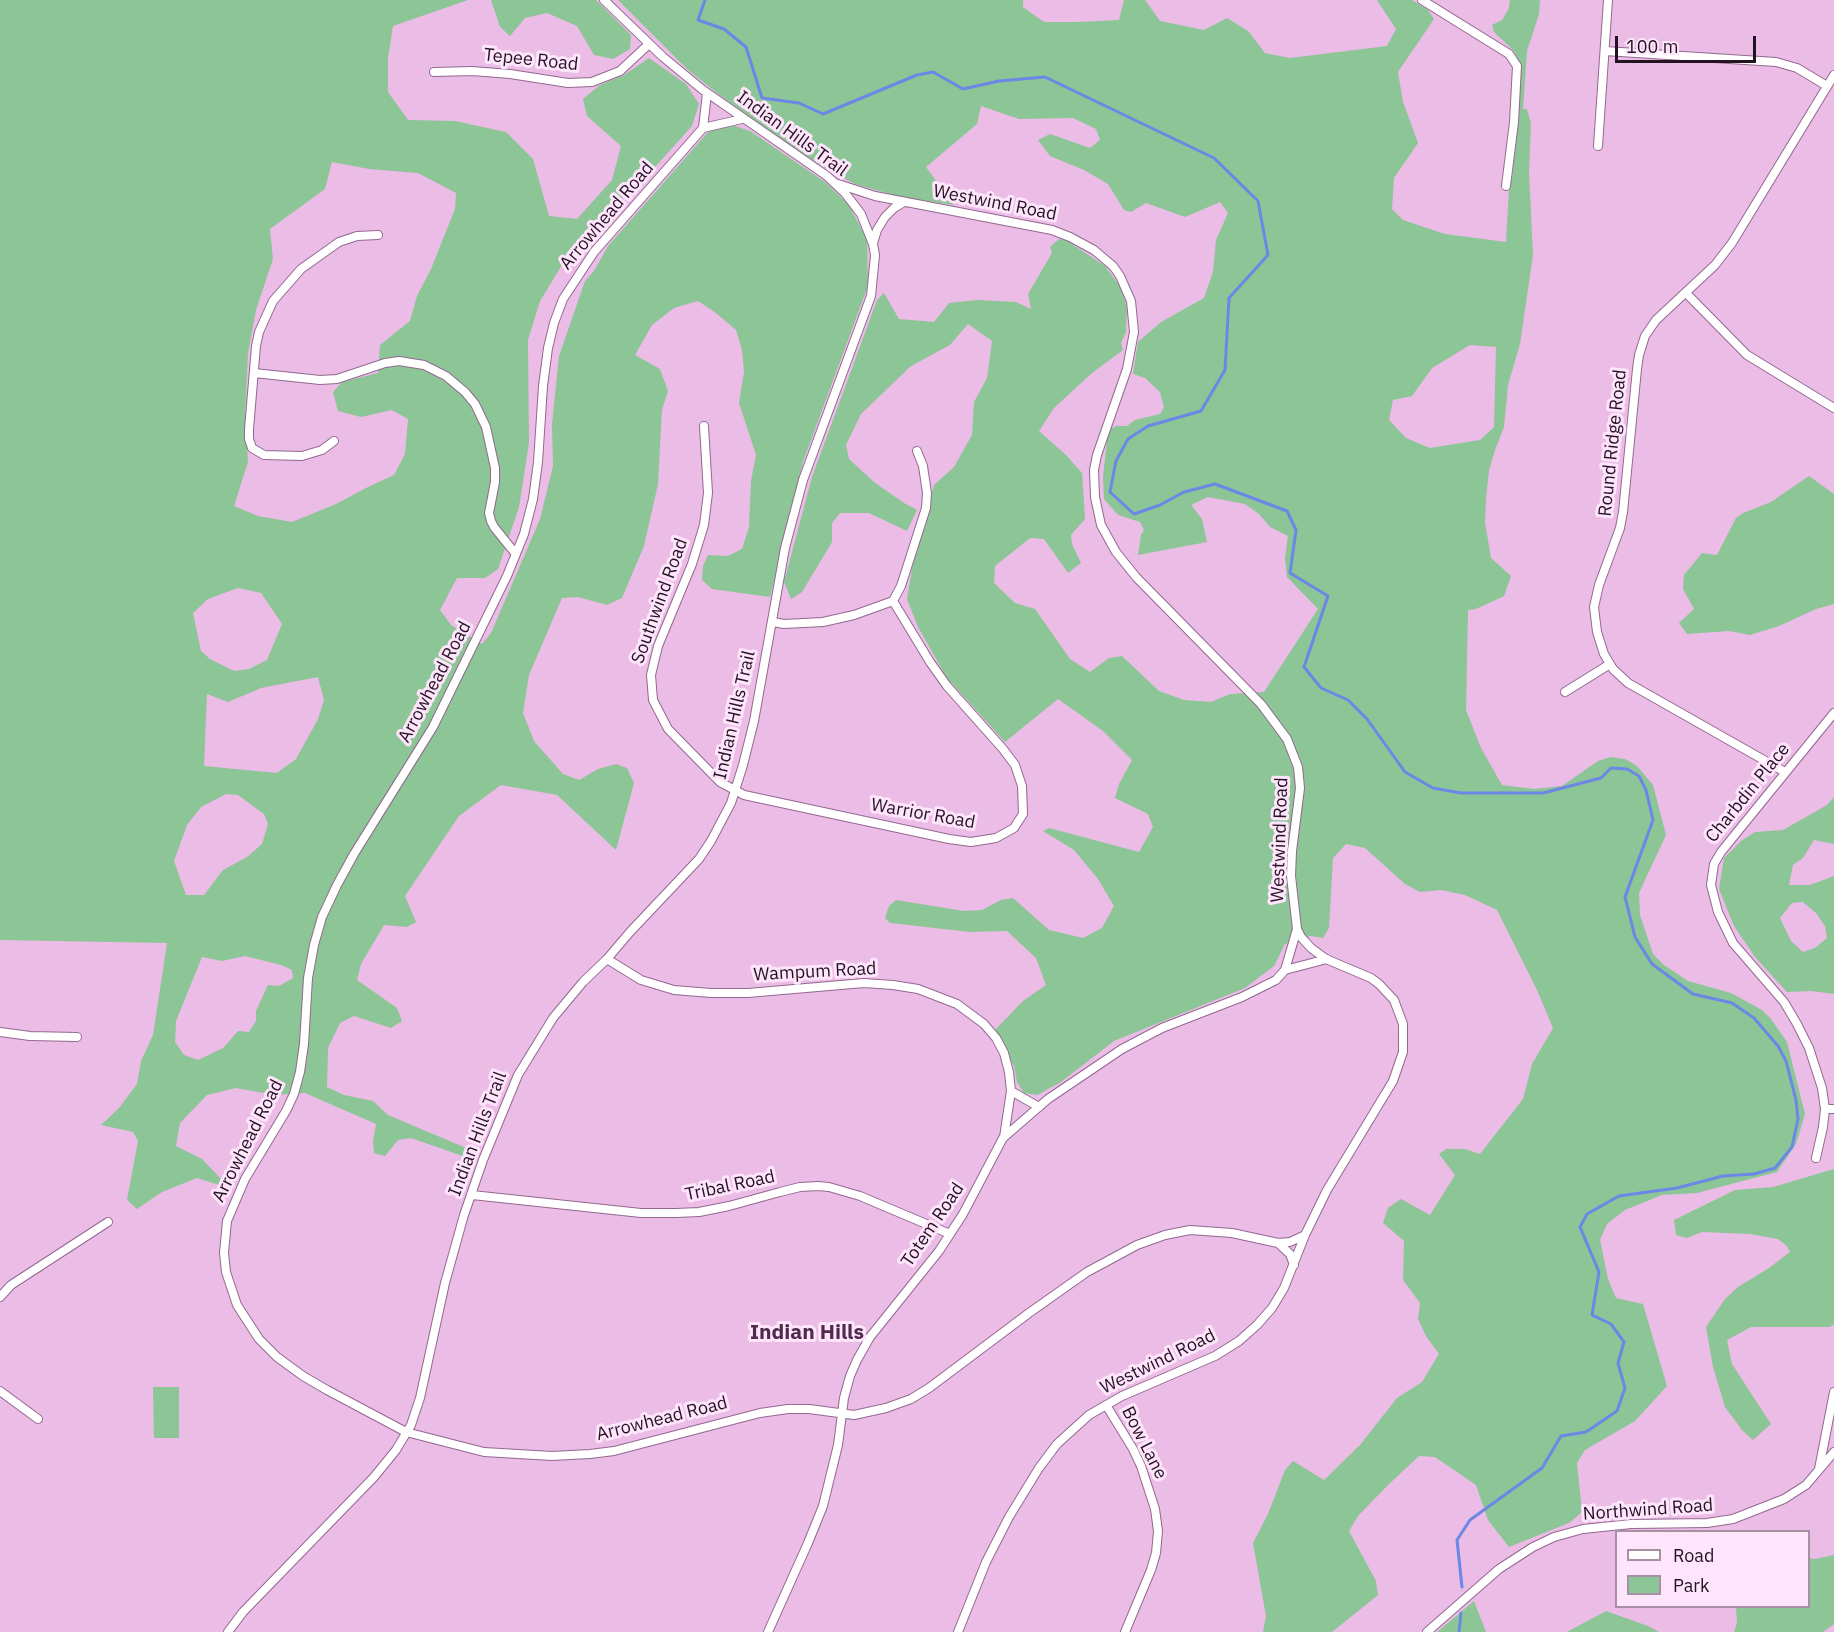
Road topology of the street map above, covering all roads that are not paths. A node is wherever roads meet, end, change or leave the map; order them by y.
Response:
1 (604, 0) edge
2 (1422, 0) edge
3 (1608, 0) edge
4 (649, 44) junction
5 (1605, 51) junction
6 (434, 72) dead end
7 (1834, 75) edge
8 (1827, 86) junction
9 (707, 93) junction
10 (742, 119) junction
11 (704, 128) junction
12 (1599, 146) dead end
13 (835, 183) junction
14 (1506, 186) dead end
15 (904, 202) junction
16 (378, 235) dead end
17 (873, 244) junction
18 (1686, 292) junction
19 (254, 373) junction
20 (1834, 407) edge
21 (704, 426) dead end
22 (334, 441) dead end
23 (917, 451) dead end
24 (515, 553) junction
25 (893, 601) junction
26 (773, 622) junction
27 (1610, 664) junction
28 (1565, 692) dead end
29 (1834, 713) edge
30 (1785, 772) junction
31 (735, 791) junction
32 (1297, 929) junction
33 (607, 959) junction
34 (1327, 959) junction
35 (1285, 970) junction
36 (0, 1032) edge
37 (77, 1037) dead end
38 (1011, 1091) junction
39 (1039, 1107) junction
40 (1829, 1109) edge
41 (1004, 1138) junction
42 (1816, 1158) dead end
43 (472, 1195) junction
44 (108, 1222) dead end
45 (950, 1234) junction
46 (1305, 1235) junction
47 (1278, 1243) junction
48 (1294, 1265) junction
49 (0, 1297) edge
50 (0, 1391) edge
51 (1834, 1392) edge
52 (1106, 1405) junction
53 (843, 1414) junction
54 (38, 1419) dead end
55 (406, 1432) junction
56 (1834, 1452) edge
57 (1819, 1473) junction
58 (228, 1632) edge
59 (768, 1632) edge
60 (958, 1632) edge
61 (1125, 1632) edge
62 (1427, 1632) edge

1 - 4 street, Indian Hills Trail
2 - 14 street
3 - 5 street
4 - 6 street, Tepee Road
4 - 9 street, Indian Hills Trail
5 - 8 street
5 - 12 street
7 - 8 street, Round Ridge Road
8 - 18 street, Round Ridge Road
9 - 10 street, Indian Hills Trail
9 - 11 street
10 - 11 street
10 - 13 street, Indian Hills Trail
11 - 24 street, Arrowhead Road
13 - 15 street, Westwind Road
13 - 17 street, Indian Hills Trail
15 - 17 street
15 - 32 street, Westwind Road
16 - 19 street
17 - 26 street, Indian Hills Trail
18 - 20 street
18 - 27 street, Round Ridge Road
19 - 22 street
19 - 24 street
21 - 31 street, Southwind Road
23 - 25 street
24 - 55 street, Arrowhead Road
25 - 26 street
25 - 31 street, Warrior Road
26 - 31 street, Indian Hills Trail
27 - 28 street
27 - 30 street, Round Ridge Road
29 - 30 street, Charbdin Place
30 - 40 street, Charbdin Place
31 - 33 street, Indian Hills Trail
32 - 34 street, Westwind Road
32 - 35 street
33 - 38 street, Wampum Road
33 - 43 street, Indian Hills Trail
34 - 35 street, Totem Road
34 - 46 street, Westwind Road
35 - 39 street, Totem Road
36 - 37 street
38 - 39 street
38 - 41 street, Wampum Road
39 - 41 street, Totem Road
40 - 42 street, Charbdin Place
41 - 45 street, Totem Road
43 - 45 street, Tribal Road
43 - 55 street, Indian Hills Trail
44 - 49 street
45 - 53 street, Totem Road
46 - 47 street, Arrowhead Road
46 - 48 street, Westwind Road
47 - 48 street
47 - 53 street, Arrowhead Road
48 - 52 street, Westwind Road
50 - 54 street
51 - 57 street
52 - 60 street, Westwind Road
52 - 61 street, Bow Lane
53 - 55 street, Arrowhead Road
53 - 59 street, Totem Road
55 - 58 street, Indian Hills Trail
56 - 57 street, Northwind Road
57 - 62 street, Northwind Road

